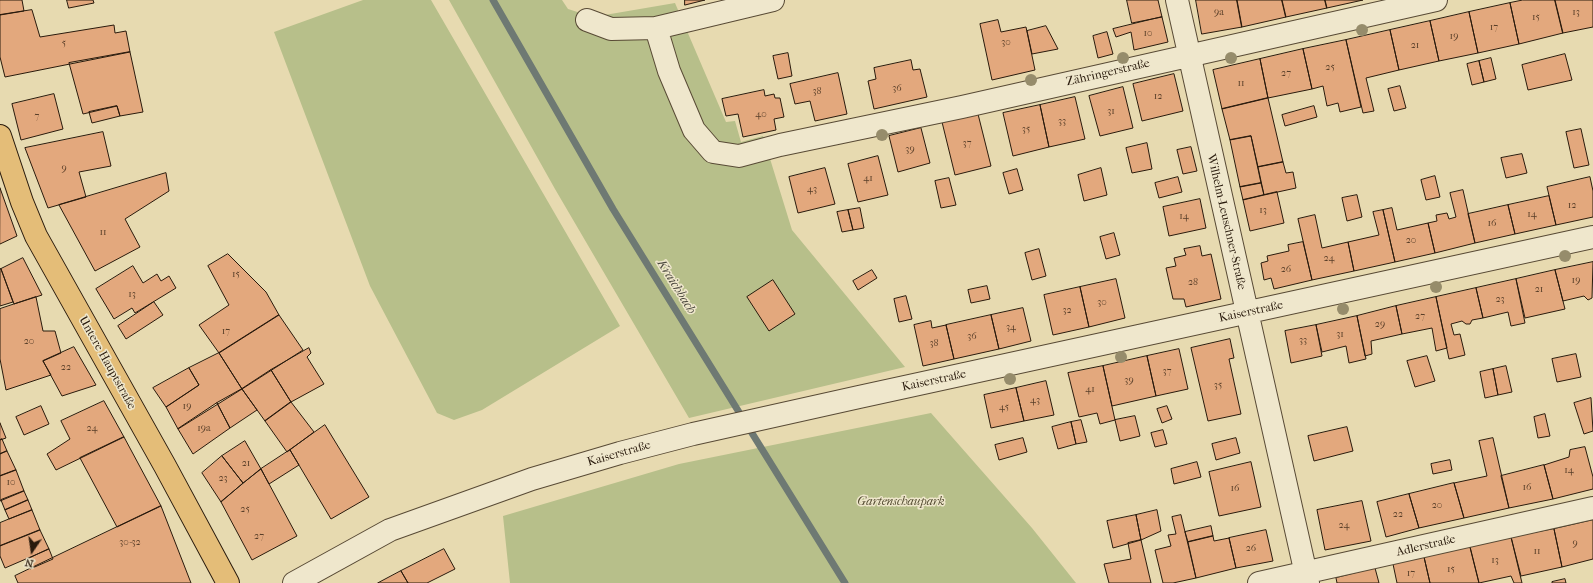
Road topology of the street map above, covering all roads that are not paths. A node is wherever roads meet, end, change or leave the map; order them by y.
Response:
1 (774, 0) edge
2 (1177, 0) edge
3 (1436, 0) edge
4 (587, 20) dead end
5 (656, 28) junction
6 (1188, 54) junction
7 (0, 136) edge
8 (1593, 237) edge
9 (1246, 313) junction
10 (1593, 508) edge
11 (1307, 578) edge
12 (228, 583) edge
13 (294, 583) edge
14 (1259, 583) edge

1 - 5 street
2 - 6 street, Wilhelm-Leuschner-Straße
3 - 6 street, Zähringerstraße
4 - 5 street
5 - 6 street, Zähringerstraße
6 - 9 street, Wilhelm-Leuschner-Straße
7 - 12 main road, Untere Hauptstraße
8 - 9 street, Kaiserstraße
9 - 11 street, Wilhelm-Leuschner-Straße
9 - 13 street, Kaiserstraße
10 - 11 street, Adlerstraße
11 - 14 street, Adlerstraße

